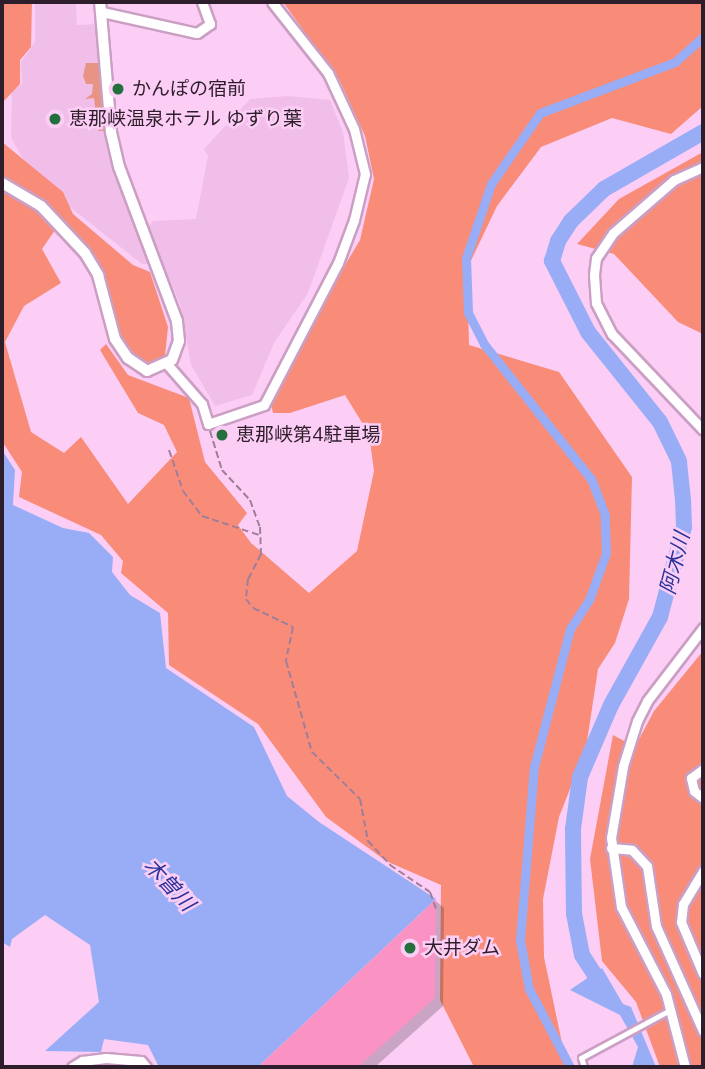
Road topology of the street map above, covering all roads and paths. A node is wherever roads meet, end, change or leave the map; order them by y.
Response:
1 (202, 2) edge
2 (272, 2) edge
3 (101, 7) edge
4 (703, 167) edge
5 (2, 183) edge
6 (167, 364) junction
7 (208, 424) junction
8 (703, 430) edge
9 (169, 450) dead end
10 (261, 535) junction
11 (703, 628) edge
12 (703, 769) edge
13 (703, 798) edge
14 (611, 848) junction
15 (703, 871) edge
16 (437, 911) dead end
17 (703, 974) edge
18 (666, 1011) junction
19 (703, 1031) edge
20 (72, 1067) edge
21 (146, 1067) edge
22 (584, 1067) edge
23 (685, 1067) edge

1 - 3 street
2 - 7 street
3 - 6 street
4 - 8 street
5 - 6 street
6 - 7 street
7 - 10 path
9 - 10 path
10 - 16 path
11 - 14 street
12 - 13 street
14 - 18 street
14 - 19 street
15 - 17 street
18 - 22 lane
18 - 23 street
20 - 21 street

